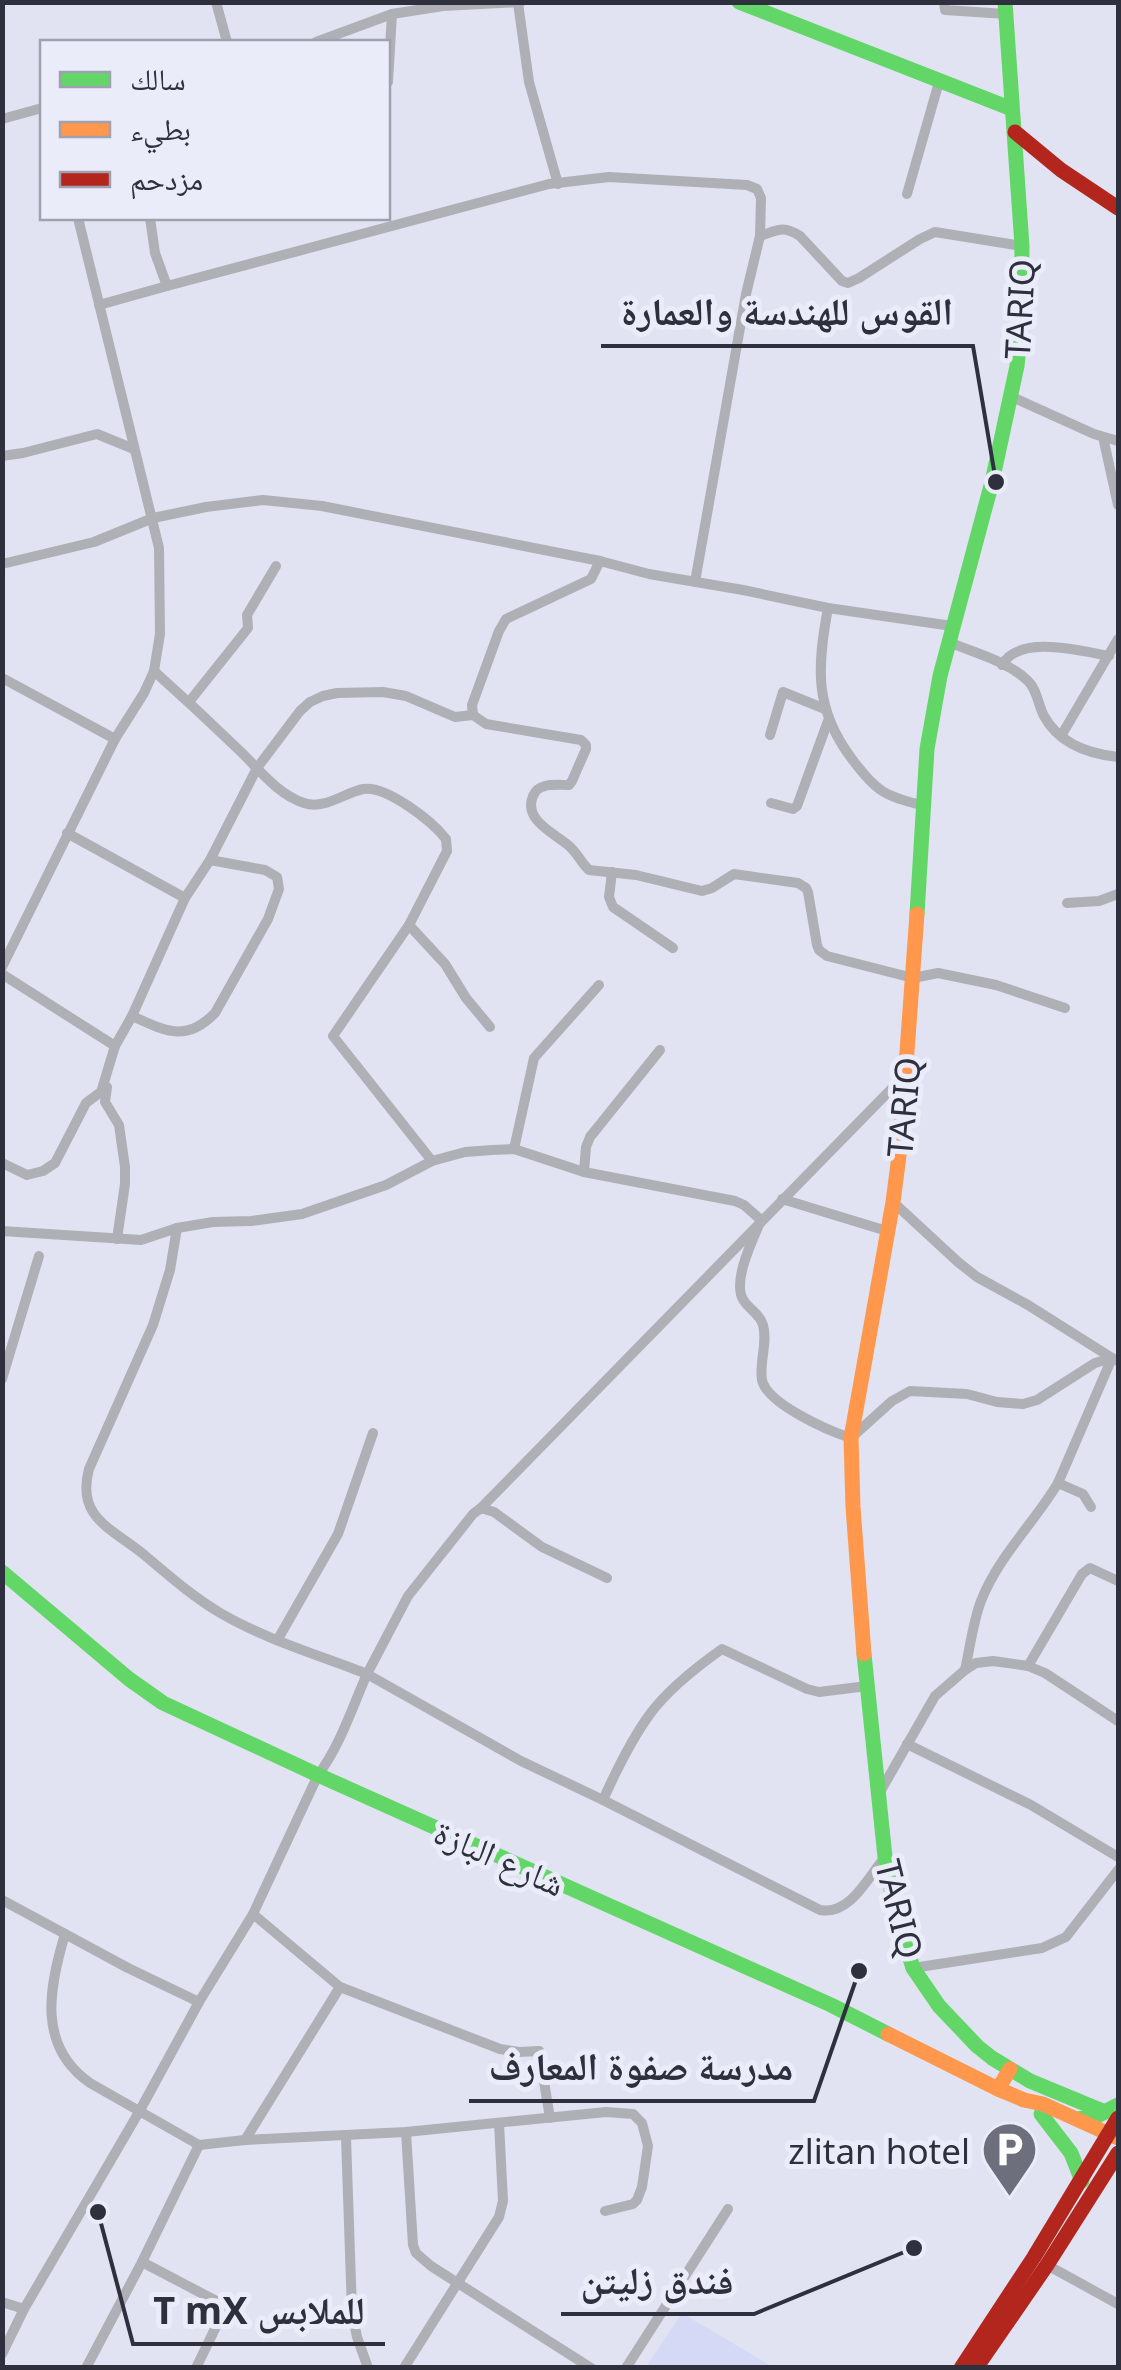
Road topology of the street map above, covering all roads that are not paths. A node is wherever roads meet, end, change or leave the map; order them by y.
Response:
1 (216, 2) edge
2 (740, 2) edge
3 (944, 2) edge
4 (520, 3) edge
5 (1006, 8) edge
6 (392, 14) junction
7 (342, 37) edge
8 (226, 40) edge
9 (390, 48) edge
10 (939, 82) junction
11 (40, 109) edge
12 (1012, 109) junction
13 (2, 119) edge
14 (1015, 132) junction
15 (558, 184) junction
16 (908, 194) dead end
17 (1118, 208) edge
18 (78, 220) edge
19 (150, 220) edge
20 (760, 236) junction
21 (1022, 246) junction
22 (167, 286) junction
23 (99, 305) junction
24 (1012, 397) junction
25 (1104, 437) junction
26 (1118, 441) edge
27 (134, 448) junction
28 (2, 456) edge
29 (1118, 506) edge
30 (152, 518) junction
31 (600, 561) junction
32 (2, 564) edge
33 (276, 566) dead end
34 (695, 582) junction
35 (828, 608) junction
36 (950, 634) junction
37 (1118, 639) edge
38 (1109, 656) junction
39 (1002, 665) junction
40 (154, 672) junction
41 (2, 678) edge
42 (189, 702) junction
43 (825, 709) junction
44 (473, 715) junction
45 (828, 721) junction
46 (770, 735) dead end
47 (1062, 736) junction
48 (115, 739) junction
49 (1118, 756) edge
50 (257, 768) junction
51 (772, 802) dead end
52 (922, 805) junction
53 (67, 833) junction
54 (210, 860) junction
55 (612, 872) junction
56 (1118, 894) edge
57 (186, 898) junction
58 (1067, 903) dead end
59 (410, 925) junction
60 (672, 948) dead end
61 (2, 971) edge
62 (914, 978) junction
63 (598, 985) dead end
64 (1065, 1008) dead end
65 (132, 1016) junction
66 (490, 1027) dead end
67 (116, 1046) junction
68 (660, 1050) dead end
69 (906, 1074) junction
70 (107, 1088) junction
71 (514, 1149) junction
72 (432, 1161) junction
73 (2, 1163) edge
74 (584, 1172) junction
75 (782, 1199) junction
76 (893, 1202) junction
77 (761, 1220) junction
78 (178, 1228) junction
79 (887, 1230) junction
80 (2, 1231) edge
81 (117, 1239) junction
82 (39, 1256) dead end
83 (1115, 1360) edge
84 (2, 1379) edge
85 (373, 1433) dead end
86 (852, 1438) junction
87 (1058, 1483) junction
88 (1091, 1507) dead end
89 (481, 1508) junction
90 (2, 1572) edge
91 (607, 1578) dead end
92 (1118, 1581) edge
93 (278, 1639) junction
94 (1028, 1666) junction
95 (964, 1670) junction
96 (366, 1674) junction
97 (868, 1686) junction
98 (1118, 1721) edge
99 (907, 1744) junction
100 (318, 1775) junction
101 (880, 1792) junction
102 (603, 1800) junction
103 (884, 1857) junction
104 (1118, 1857) edge
105 (1118, 1870) edge
106 (2, 1900) edge
107 (253, 1914) junction
108 (65, 1934) junction
109 (913, 1968) junction
110 (340, 1987) junction
111 (199, 2002) junction
112 (1010, 2070) junction
113 (998, 2088) junction
114 (1024, 2100) junction
115 (139, 2112) junction
116 (1114, 2112) edge
117 (1041, 2114) junction
118 (550, 2118) junction
119 (1078, 2120) junction
120 (499, 2123) junction
121 (406, 2132) junction
122 (346, 2137) junction
123 (245, 2140) junction
124 (1114, 2143) edge
125 (199, 2145) junction
126 (1118, 2176) edge
127 (1089, 2184) junction
128 (728, 2209) dead end
129 (605, 2211) dead end
130 (1040, 2261) junction
131 (142, 2262) junction
132 (458, 2281) junction
133 (2, 2302) edge
134 (1118, 2303) edge
135 (24, 2309) junction
136 (2, 2354) edge
137 (86, 2368) edge
138 (196, 2368) edge
139 (368, 2368) edge
140 (404, 2368) edge
141 (591, 2368) edge
142 (626, 2368) edge
143 (961, 2368) edge
144 (976, 2368) edge

1 - 8 street
2 - 10 main road
3 - 5 street
4 - 6 street
4 - 15 street
5 - 12 main road, TARIQ
6 - 7 street
6 - 9 street
10 - 12 main road
10 - 16 street
11 - 13 street
12 - 14 main road, TARIQ
14 - 17 main road
14 - 21 main road, TARIQ
15 - 20 street
15 - 22 street
18 - 23 street
19 - 22 street
20 - 21 street
20 - 34 street
21 - 24 main road, TARIQ
22 - 23 street
23 - 27 street
24 - 25 street
24 - 36 main road, TARIQ
25 - 26 street
25 - 29 street
27 - 28 street
27 - 30 street
30 - 31 street
30 - 32 street
30 - 40 street
31 - 34 street
31 - 44 street
33 - 42 street
34 - 35 street
35 - 36 street
35 - 43 street
36 - 39 street
36 - 52 main road, TARIQ
37 - 38 street
38 - 39 street
38 - 47 street
39 - 47 street
40 - 42 street
40 - 48 street
41 - 48 street
42 - 50 street
43 - 45 street
43 - 46 street
44 - 50 street
44 - 55 street
45 - 51 street
45 - 52 street
47 - 49 street
48 - 53 street
50 - 54 street
50 - 59 street
52 - 62 main road, TARIQ
53 - 57 street
53 - 61 street
54 - 57 street
54 - 65 street
55 - 60 street
55 - 62 street
56 - 58 street
57 - 65 street
59 - 66 street
59 - 72 street
61 - 67 street
62 - 64 street
62 - 69 main road, TARIQ
63 - 71 street
65 - 67 street
67 - 70 street
68 - 74 street
69 - 75 street
69 - 76 main road, TARIQ
70 - 73 street
70 - 81 street
71 - 72 street
71 - 74 street
72 - 78 street
74 - 77 street
75 - 77 street
75 - 79 street
76 - 79 main road, TARIQ
76 - 83 street
77 - 86 street
77 - 89 street
78 - 81 street
78 - 93 street
79 - 86 main road, TARIQ
80 - 81 street
82 - 84 street
83 - 86 street
83 - 87 street
85 - 93 street
86 - 97 main road, TARIQ
87 - 88 street
87 - 95 street
89 - 91 street
89 - 96 street
90 - 100 main road, شارع البازة
92 - 94 street
93 - 96 street
94 - 95 street
94 - 98 street
95 - 99 street
96 - 100 street
96 - 102 street
97 - 101 main road, TARIQ
97 - 102 street
99 - 101 street
99 - 104 street
100 - 107 street
100 - 113 main road, شارع البازة
101 - 103 main road, TARIQ
102 - 103 street
103 - 109 main road, TARIQ
105 - 109 street
106 - 108 street
107 - 110 street
107 - 111 street
108 - 111 street
108 - 115 street
109 - 112 main road, TARIQ
110 - 118 street
110 - 123 street
111 - 115 street
112 - 113 main road
112 - 116 main road, TARIQ
113 - 114 main road, شارع البازة
114 - 117 main road, شارع البازة
114 - 119 main road, شارع البازة
115 - 125 street
115 - 135 street
116 - 119 main road
116 - 124 main road
117 - 124 main road, شارع البازة
117 - 127 main road
118 - 120 street
118 - 129 street
119 - 124 main road, شارع البازة
120 - 121 street
120 - 132 street
121 - 122 street
121 - 132 street
122 - 123 street
122 - 139 street
123 - 125 street
124 - 127 main road
125 - 131 street
126 - 127 main road
127 - 130 main road
128 - 142 street
130 - 134 street
130 - 143 main road
130 - 144 main road
131 - 137 street
131 - 138 street
132 - 140 street
132 - 141 street
133 - 135 street
135 - 136 street

